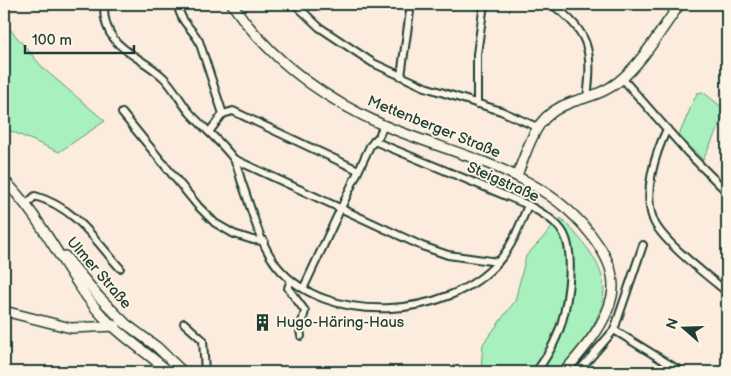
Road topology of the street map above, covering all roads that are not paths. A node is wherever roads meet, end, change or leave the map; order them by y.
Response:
1 (104, 4) edge
2 (177, 4) edge
3 (232, 4) edge
4 (295, 4) edge
5 (411, 4) edge
6 (484, 4) edge
7 (551, 4) edge
8 (680, 4) edge
9 (400, 76) junction
10 (622, 78) junction
11 (587, 98) junction
12 (477, 104) junction
13 (122, 113) dead end
14 (223, 114) junction
15 (384, 125) junction
16 (537, 127) junction
17 (667, 129) junction
18 (209, 132) junction
19 (374, 141) junction
20 (234, 159) junction
21 (358, 170) junction
22 (517, 175) junction
23 (4, 180) edge
24 (727, 192) edge
25 (26, 204) junction
26 (528, 206) junction
27 (341, 209) junction
28 (43, 228) junction
29 (264, 241) junction
30 (643, 245) dead end
31 (498, 262) junction
32 (120, 268) dead end
33 (290, 280) junction
34 (304, 287) junction
35 (727, 292) edge
36 (4, 311) edge
37 (184, 323) dead end
38 (126, 324) junction
39 (114, 327) junction
40 (614, 330) junction
41 (301, 336) dead end
42 (169, 372) edge
43 (182, 372) edge
44 (205, 372) edge
45 (536, 372) edge
46 (564, 372) edge
47 (578, 372) edge
48 (682, 372) edge

1 - 18 street
2 - 14 street
3 - 15 main road, Mettenberger Straße
4 - 9 street
5 - 9 street
6 - 12 street
7 - 11 street
8 - 10 main road
9 - 12 street
10 - 11 main road
10 - 17 street
11 - 16 main road
12 - 16 street
13 - 29 street
14 - 18 street
14 - 21 street
15 - 19 street
15 - 22 main road, Mettenberger Straße
16 - 22 main road
17 - 24 street
17 - 35 street
18 - 20 street
19 - 21 street
19 - 26 street, Steigstraße
20 - 27 street
20 - 29 street
21 - 27 street
22 - 46 main road, Mettenberger Straße
23 - 25 main road, Ulmer Straße
25 - 28 main road, Ulmer Straße
25 - 32 street, Ulmer Straße
26 - 31 street
26 - 45 street, Steigstraße
27 - 31 street
27 - 34 street
28 - 38 main road, Ulmer Straße
28 - 39 main road, Ulmer Straße
29 - 33 street
30 - 40 street
31 - 34 street
33 - 34 street
33 - 41 street
36 - 39 main road
37 - 44 street
38 - 39 main road
38 - 43 main road, Ulmer Straße
39 - 42 main road, Ulmer Straße
40 - 47 street
40 - 48 street

